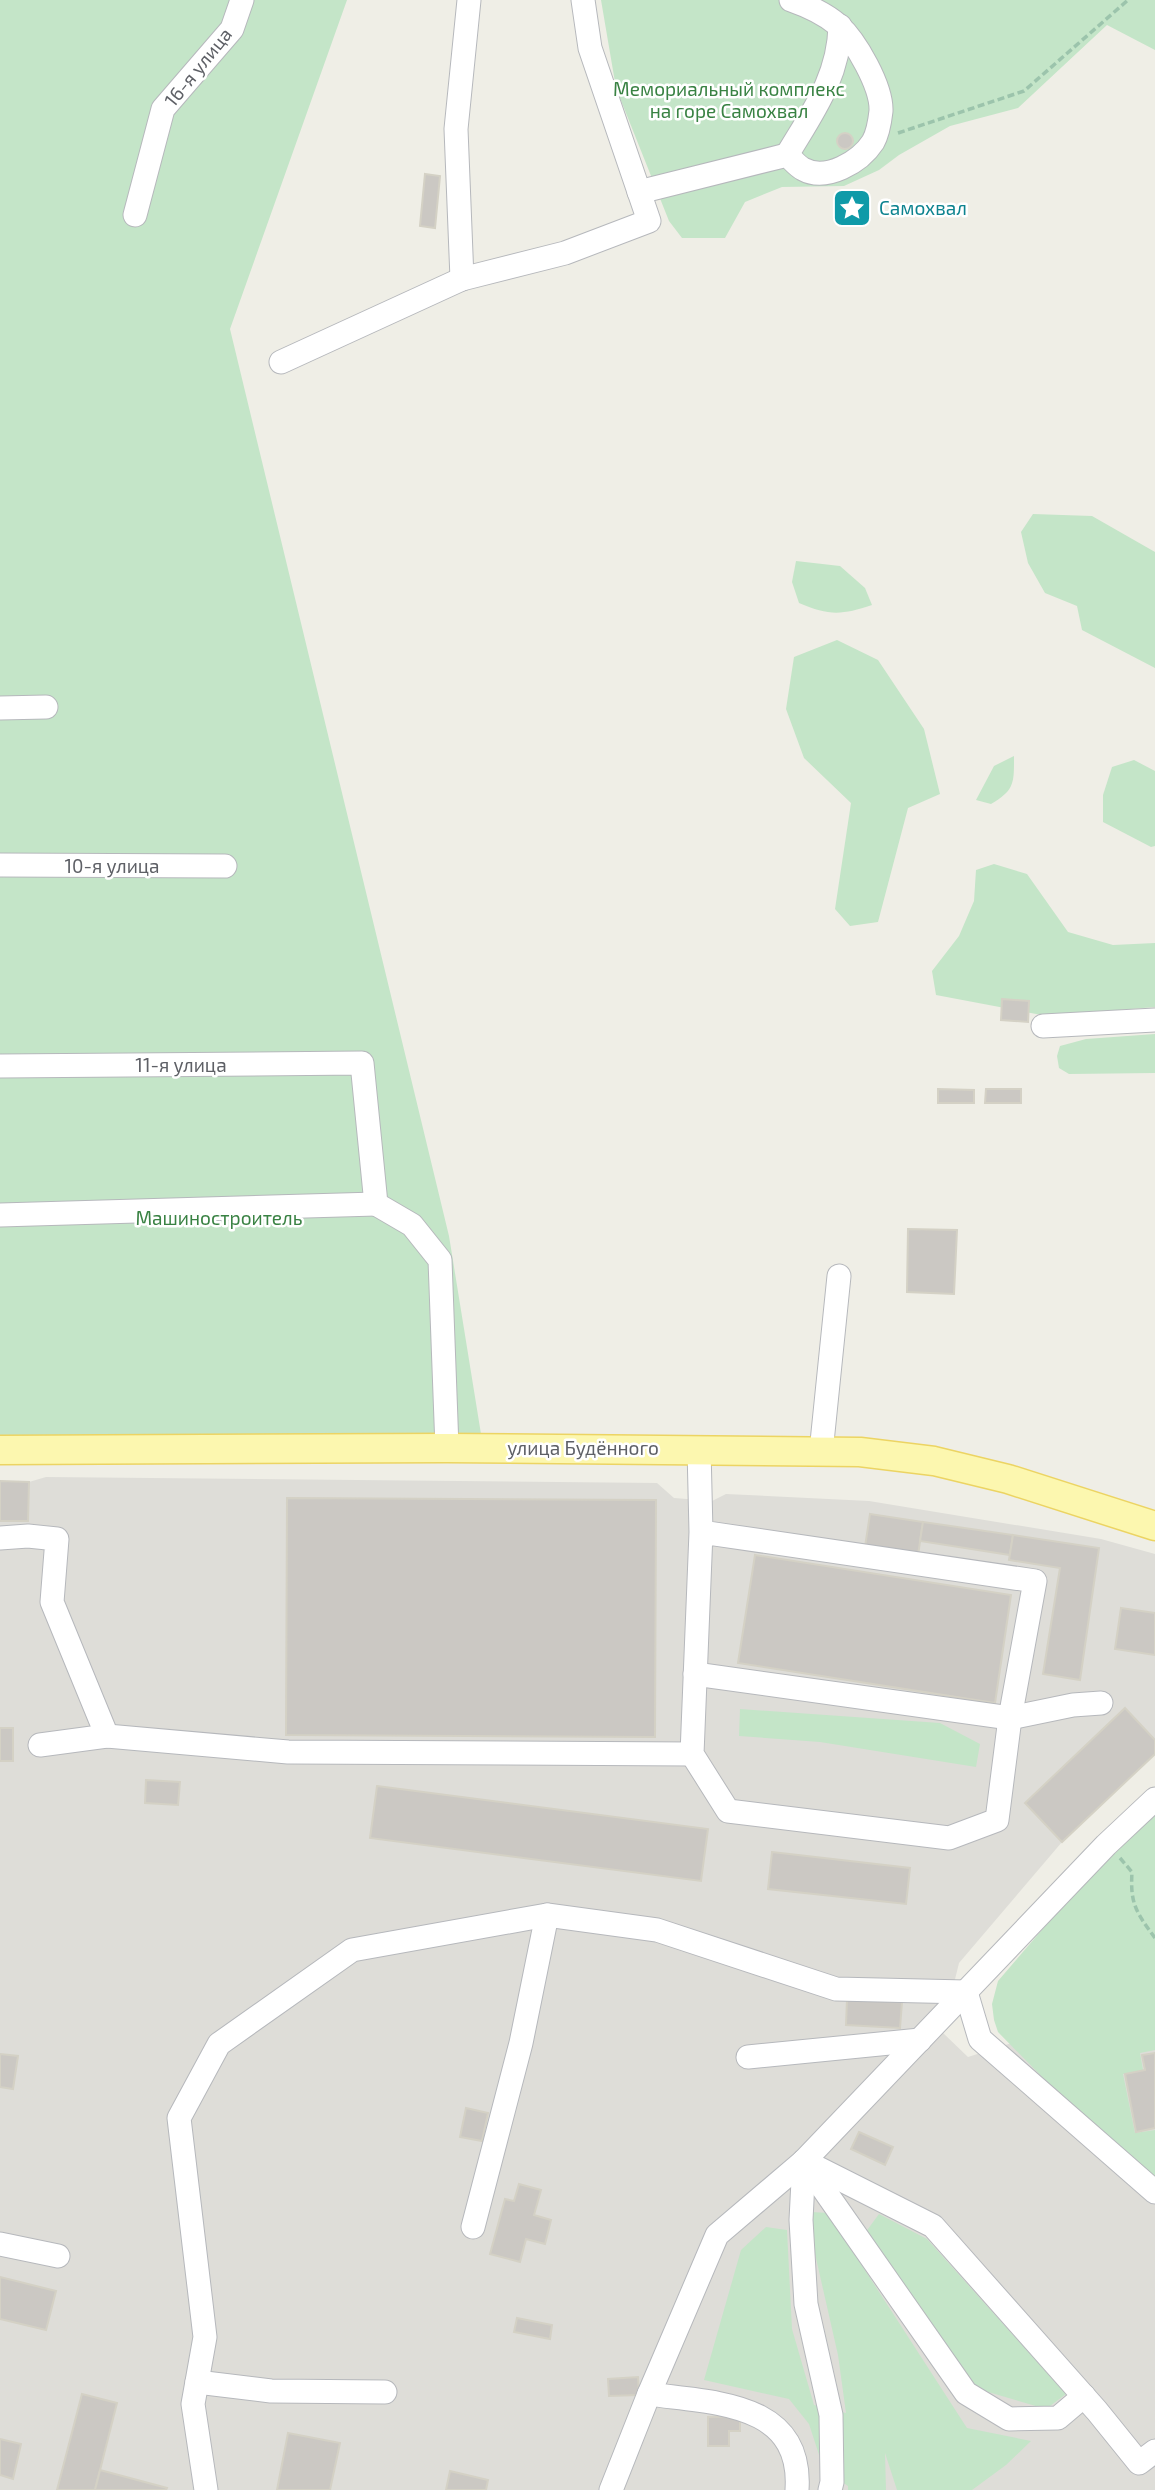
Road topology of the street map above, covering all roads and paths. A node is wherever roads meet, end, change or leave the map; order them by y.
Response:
1 (242, 0) edge
2 (469, 0) edge
3 (583, 0) edge
4 (791, 0) edge
5 (1128, 0) edge
6 (840, 26) junction
7 (895, 134) dead end
8 (786, 155) junction
9 (639, 192) junction
10 (135, 215) dead end
11 (462, 279) junction
12 (281, 362) dead end
13 (46, 707) dead end
14 (0, 708) edge
15 (0, 866) edge
16 (225, 866) dead end
17 (1155, 1020) edge
18 (1043, 1026) dead end
19 (0, 1066) edge
20 (376, 1204) junction
21 (0, 1215) edge
22 (839, 1276) dead end
23 (447, 1448) junction
24 (699, 1449) junction
25 (0, 1450) edge
26 (821, 1452) junction
27 (1155, 1526) edge
28 (701, 1532) junction
29 (0, 1538) edge
30 (695, 1674) junction
31 (1101, 1703) dead end
32 (1010, 1718) junction
33 (107, 1736) junction
34 (40, 1745) dead end
35 (692, 1754) junction
36 (1155, 1800) edge
37 (1106, 1845) junction
38 (547, 1915) junction
39 (1155, 1938) edge
40 (966, 1992) junction
41 (920, 2040) junction
42 (747, 2057) dead end
43 (804, 2161) junction
44 (1155, 2192) edge
45 (473, 2227) dead end
46 (0, 2244) edge
47 (58, 2256) dead end
48 (197, 2382) junction
49 (385, 2392) dead end
50 (649, 2394) junction
51 (1084, 2396) junction
52 (1155, 2451) edge
53 (206, 2490) edge
54 (611, 2490) edge
55 (797, 2490) edge
56 (830, 2490) edge

1 - 10 street, 16-я улица
2 - 11 street
3 - 9 street
4 - 6 street
5 - 7 path
6 - 8 street
6 - 8 street
8 - 9 street
9 - 11 street
11 - 12 street
13 - 14 street
15 - 16 street, 10-я улица
17 - 18 street
19 - 20 street, 11-я улица
20 - 21 street
20 - 23 street
22 - 26 street
23 - 24 main road, улица Будённого
23 - 25 main road, улица Будённого
24 - 26 main road, улица Будённого
24 - 28 street
26 - 27 main road, улица Будённого
28 - 30 street
28 - 32 street
29 - 33 street
30 - 32 street
30 - 35 street
31 - 32 street
32 - 35 street
33 - 34 street
33 - 35 street
36 - 37 street
37 - 39 path
37 - 40 street
38 - 40 street
38 - 45 street
38 - 48 street
40 - 41 street
40 - 44 street
41 - 42 street
41 - 43 street
43 - 50 street
43 - 51 street
43 - 51 street
43 - 56 street
46 - 47 street
48 - 49 street
48 - 53 street
50 - 54 street
50 - 55 street
51 - 52 street

